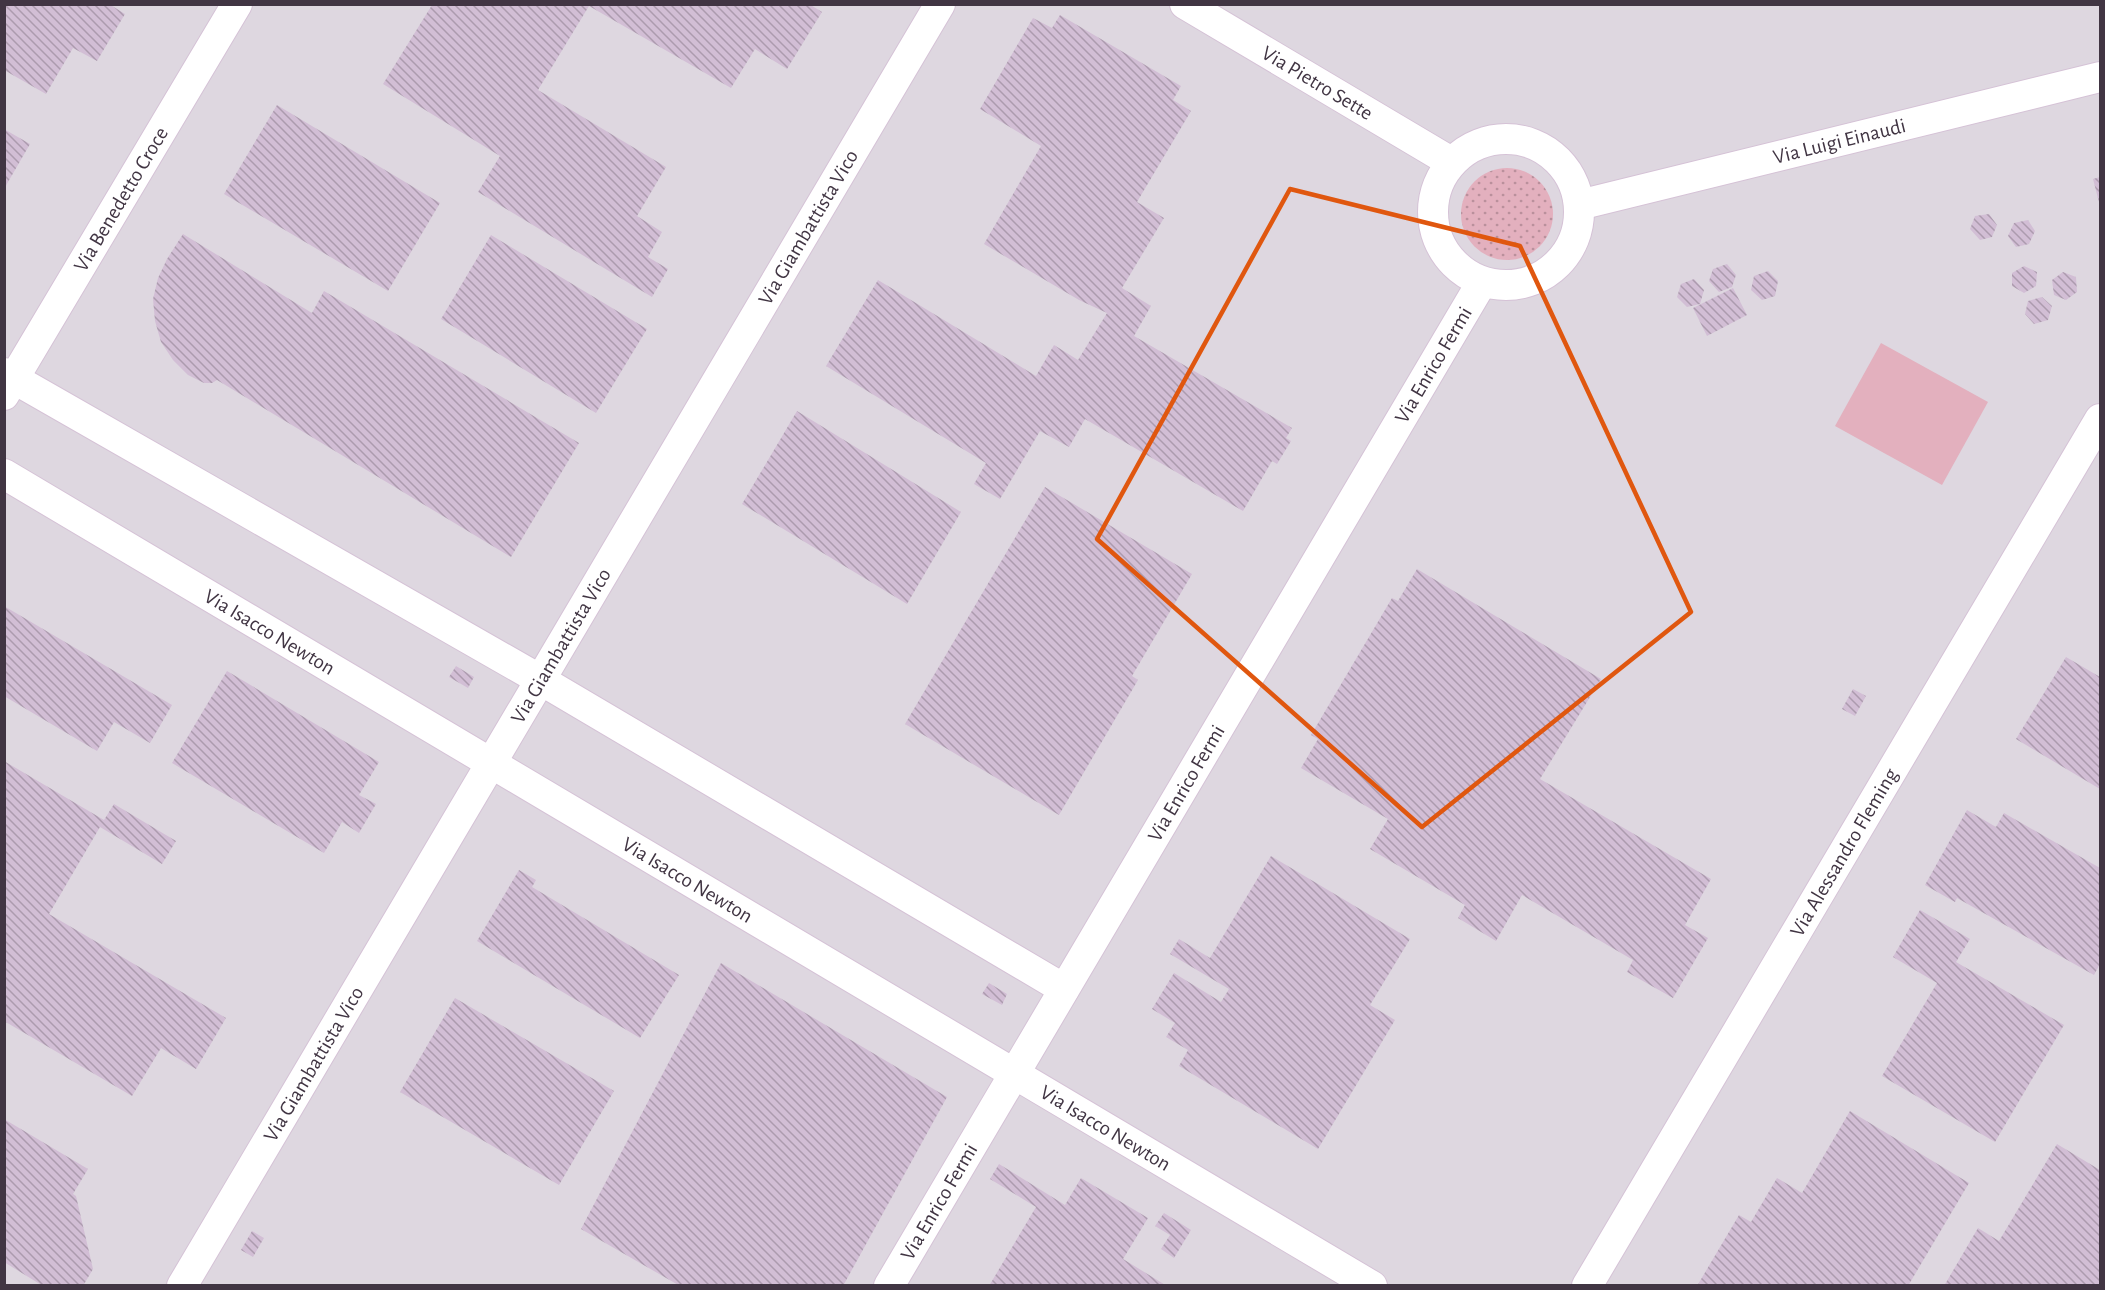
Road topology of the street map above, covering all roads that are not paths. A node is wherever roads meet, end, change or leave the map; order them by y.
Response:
1 (237, 4) edge
2 (940, 4) edge
3 (1185, 4) edge
4 (2100, 77) edge
5 (1451, 162) junction
6 (1579, 205) junction
7 (1482, 282) junction
8 (8, 382) edge
9 (2100, 419) edge
10 (4, 474) edge
11 (539, 679) junction
12 (490, 762) junction
13 (1064, 989) junction
14 (1014, 1073) junction
15 (182, 1286) edge
16 (889, 1286) edge
17 (1372, 1286) edge
18 (1587, 1286) edge

1 - 8 street, Via Benedetto Croce
2 - 11 street, Via Giambattista Vico
3 - 5 street, Via Pietro Sette
4 - 6 street, Via Luigi Einaudi
5 - 6 street
5 - 7 street
6 - 7 street
7 - 13 street, Via Enrico Fermi
8 - 11 street
9 - 18 street, Via Alessandro Fleming
10 - 12 street, Via Isacco Newton
11 - 12 street, Via Giambattista Vico
11 - 13 street
12 - 14 street, Via Isacco Newton
12 - 15 street, Via Giambattista Vico
13 - 14 street, Via Enrico Fermi
14 - 16 street, Via Enrico Fermi
14 - 17 street, Via Isacco Newton

